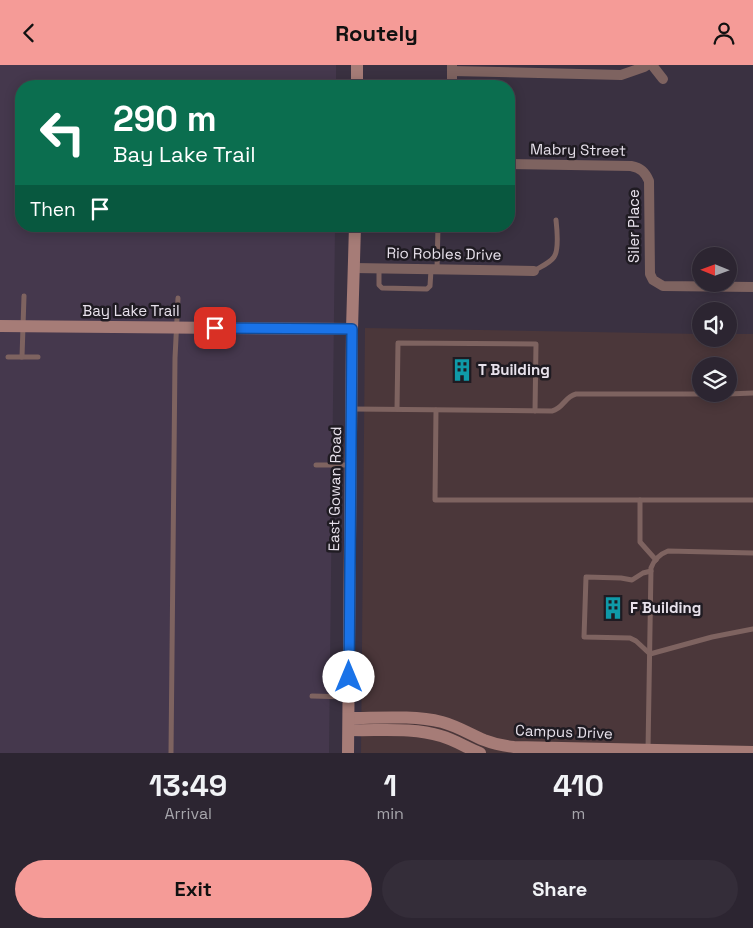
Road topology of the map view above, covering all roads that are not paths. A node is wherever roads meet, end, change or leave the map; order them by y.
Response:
1 (357, 65) edge
2 (647, 65) edge
3 (652, 65) edge
4 (452, 68) edge
5 (663, 79) dead end
6 (357, 80) edge
7 (515, 164) edge
8 (645, 173) joint
9 (556, 220) dead end
10 (355, 232) edge
11 (437, 232) edge
12 (354, 268) junction
13 (379, 269) junction
14 (434, 269) junction
15 (534, 271) joint
16 (753, 287) edge
17 (24, 296) dead end
18 (178, 298) dead end
19 (0, 326) edge
20 (23, 327) junction
21 (176, 328) junction
22 (352, 329) junction
23 (8, 357) dead end
24 (22, 357) junction
25 (38, 357) dead end
26 (753, 393) edge
27 (352, 409) junction
28 (397, 409) junction
29 (436, 410) junction
30 (535, 411) junction
31 (316, 465) dead end
32 (351, 465) junction
33 (640, 500) junction
34 (753, 501) edge
35 (753, 553) edge
36 (656, 559) junction
37 (651, 571) junction
38 (753, 629) edge
39 (650, 654) junction
40 (312, 696) dead end
41 (349, 697) junction
42 (349, 724) junction
43 (648, 752) edge
44 (753, 752) edge
45 (172, 753) edge
46 (348, 753) edge
47 (480, 753) edge

1 - 6 street
2 - 4 street
3 - 5 street
7 - 8 street, Mabry Street
8 - 16 street, Siler Place
9 - 15 lane
10 - 12 street, East Gowan Road
11 - 14 lane
12 - 13 street, Rio Robles Drive
12 - 22 street, East Gowan Road
13 - 14 street, Rio Robles Drive
13 - 14 lane
14 - 15 street, Rio Robles Drive
17 - 20 lane
18 - 21 lane
19 - 20 street, Bay Lake Trail
20 - 21 street, Bay Lake Trail
20 - 24 lane
21 - 22 street, Bay Lake Trail
21 - 45 lane
22 - 27 street, East Gowan Road
23 - 24 lane
24 - 25 lane
26 - 30 lane
27 - 28 lane
27 - 32 street, East Gowan Road
28 - 29 lane
28 - 30 lane
29 - 30 lane
29 - 33 lane
31 - 32 lane
32 - 41 street, East Gowan Road
33 - 34 lane
33 - 36 lane
35 - 36 lane
36 - 37 lane
37 - 39 lane
37 - 39 lane
38 - 39 lane
39 - 43 lane
40 - 41 lane
41 - 42 street, East Gowan Road
42 - 43 street, Campus Drive
42 - 46 street, East Gowan Road
42 - 47 street
43 - 44 street, Campus Drive

